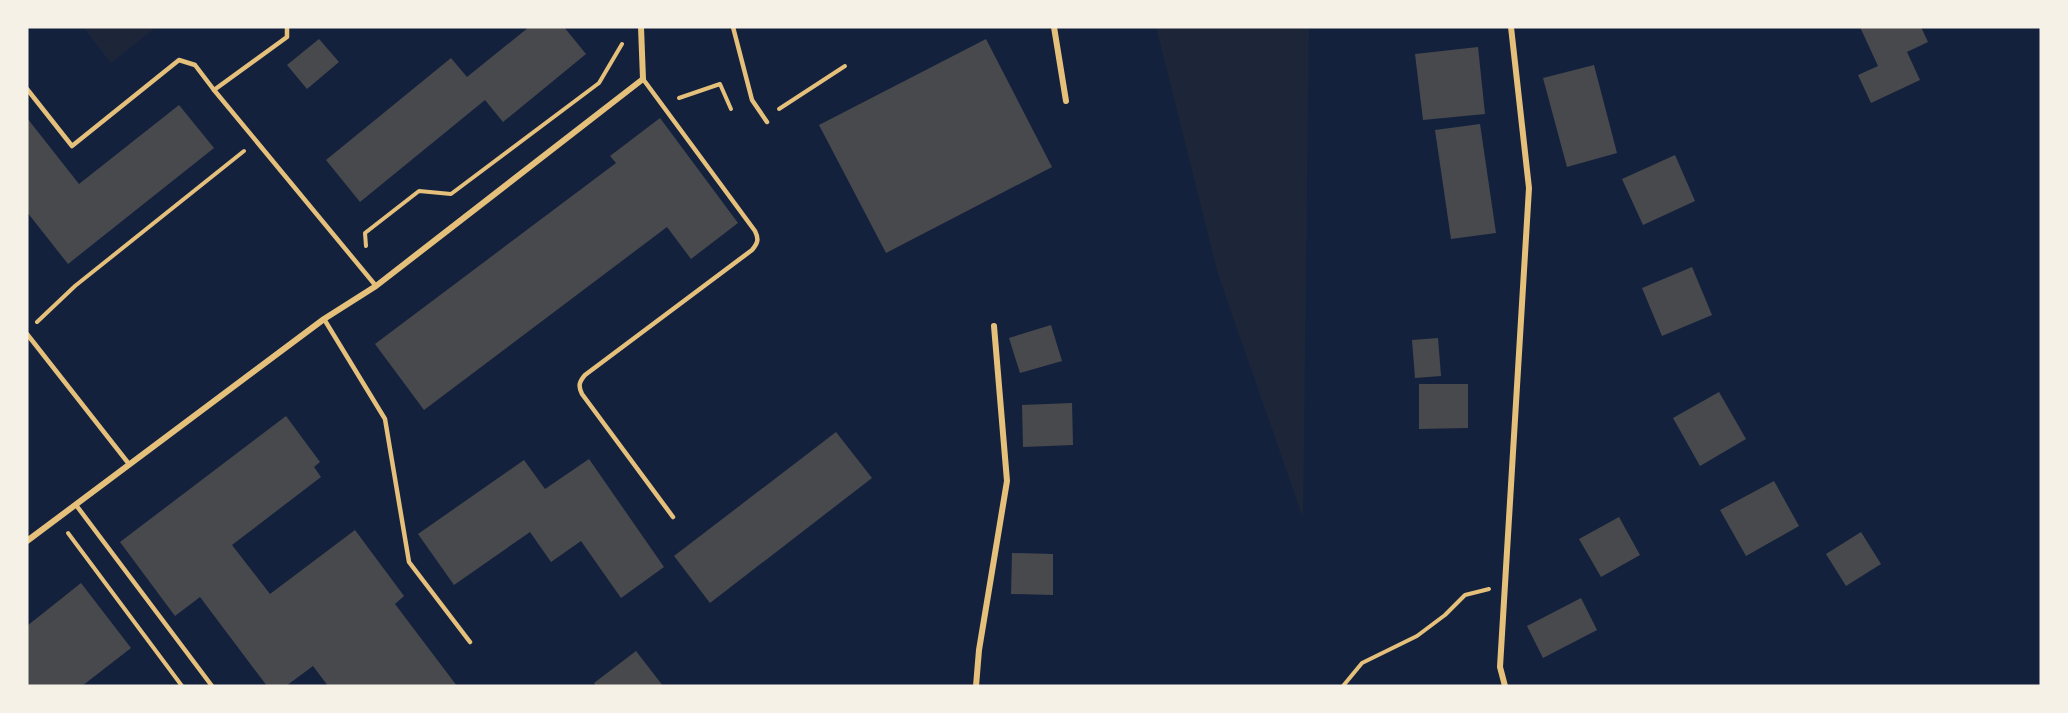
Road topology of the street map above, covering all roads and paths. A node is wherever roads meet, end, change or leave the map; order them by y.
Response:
1 (287, 27) edge
2 (641, 27) edge
3 (733, 27) edge
4 (1054, 27) edge
5 (1511, 27) edge
6 (624, 41) dead end
7 (845, 66) dead end
8 (643, 79) junction
9 (27, 89) edge
10 (214, 90) junction
11 (1066, 102) dead end
12 (662, 105) junction
13 (730, 110) dead end
14 (778, 110) dead end
15 (767, 122) dead end
16 (256, 141) junction
17 (368, 276) junction
18 (376, 286) junction
19 (324, 319) junction
20 (35, 324) dead end
21 (994, 326) dead end
22 (27, 334) edge
23 (129, 465) junction
24 (76, 504) junction
25 (673, 517) dead end
26 (61, 524) dead end
27 (27, 541) edge
28 (1505, 588) junction
29 (470, 642) dead end
30 (182, 686) edge
31 (212, 686) edge
32 (976, 686) edge
33 (1343, 686) edge
34 (1505, 686) edge

1 - 10 lane
2 - 8 street
3 - 15 lane
4 - 11 street
5 - 28 street
6 - 17 path
7 - 14 path
8 - 12 lane
8 - 18 street
9 - 10 lane
10 - 16 lane
12 - 13 path
12 - 25 lane
16 - 17 lane
16 - 20 path
17 - 18 lane
18 - 19 street
19 - 23 street
19 - 29 lane
21 - 32 street
22 - 23 lane
23 - 24 street
24 - 27 street
24 - 31 lane
26 - 30 path
28 - 33 path
28 - 34 street

